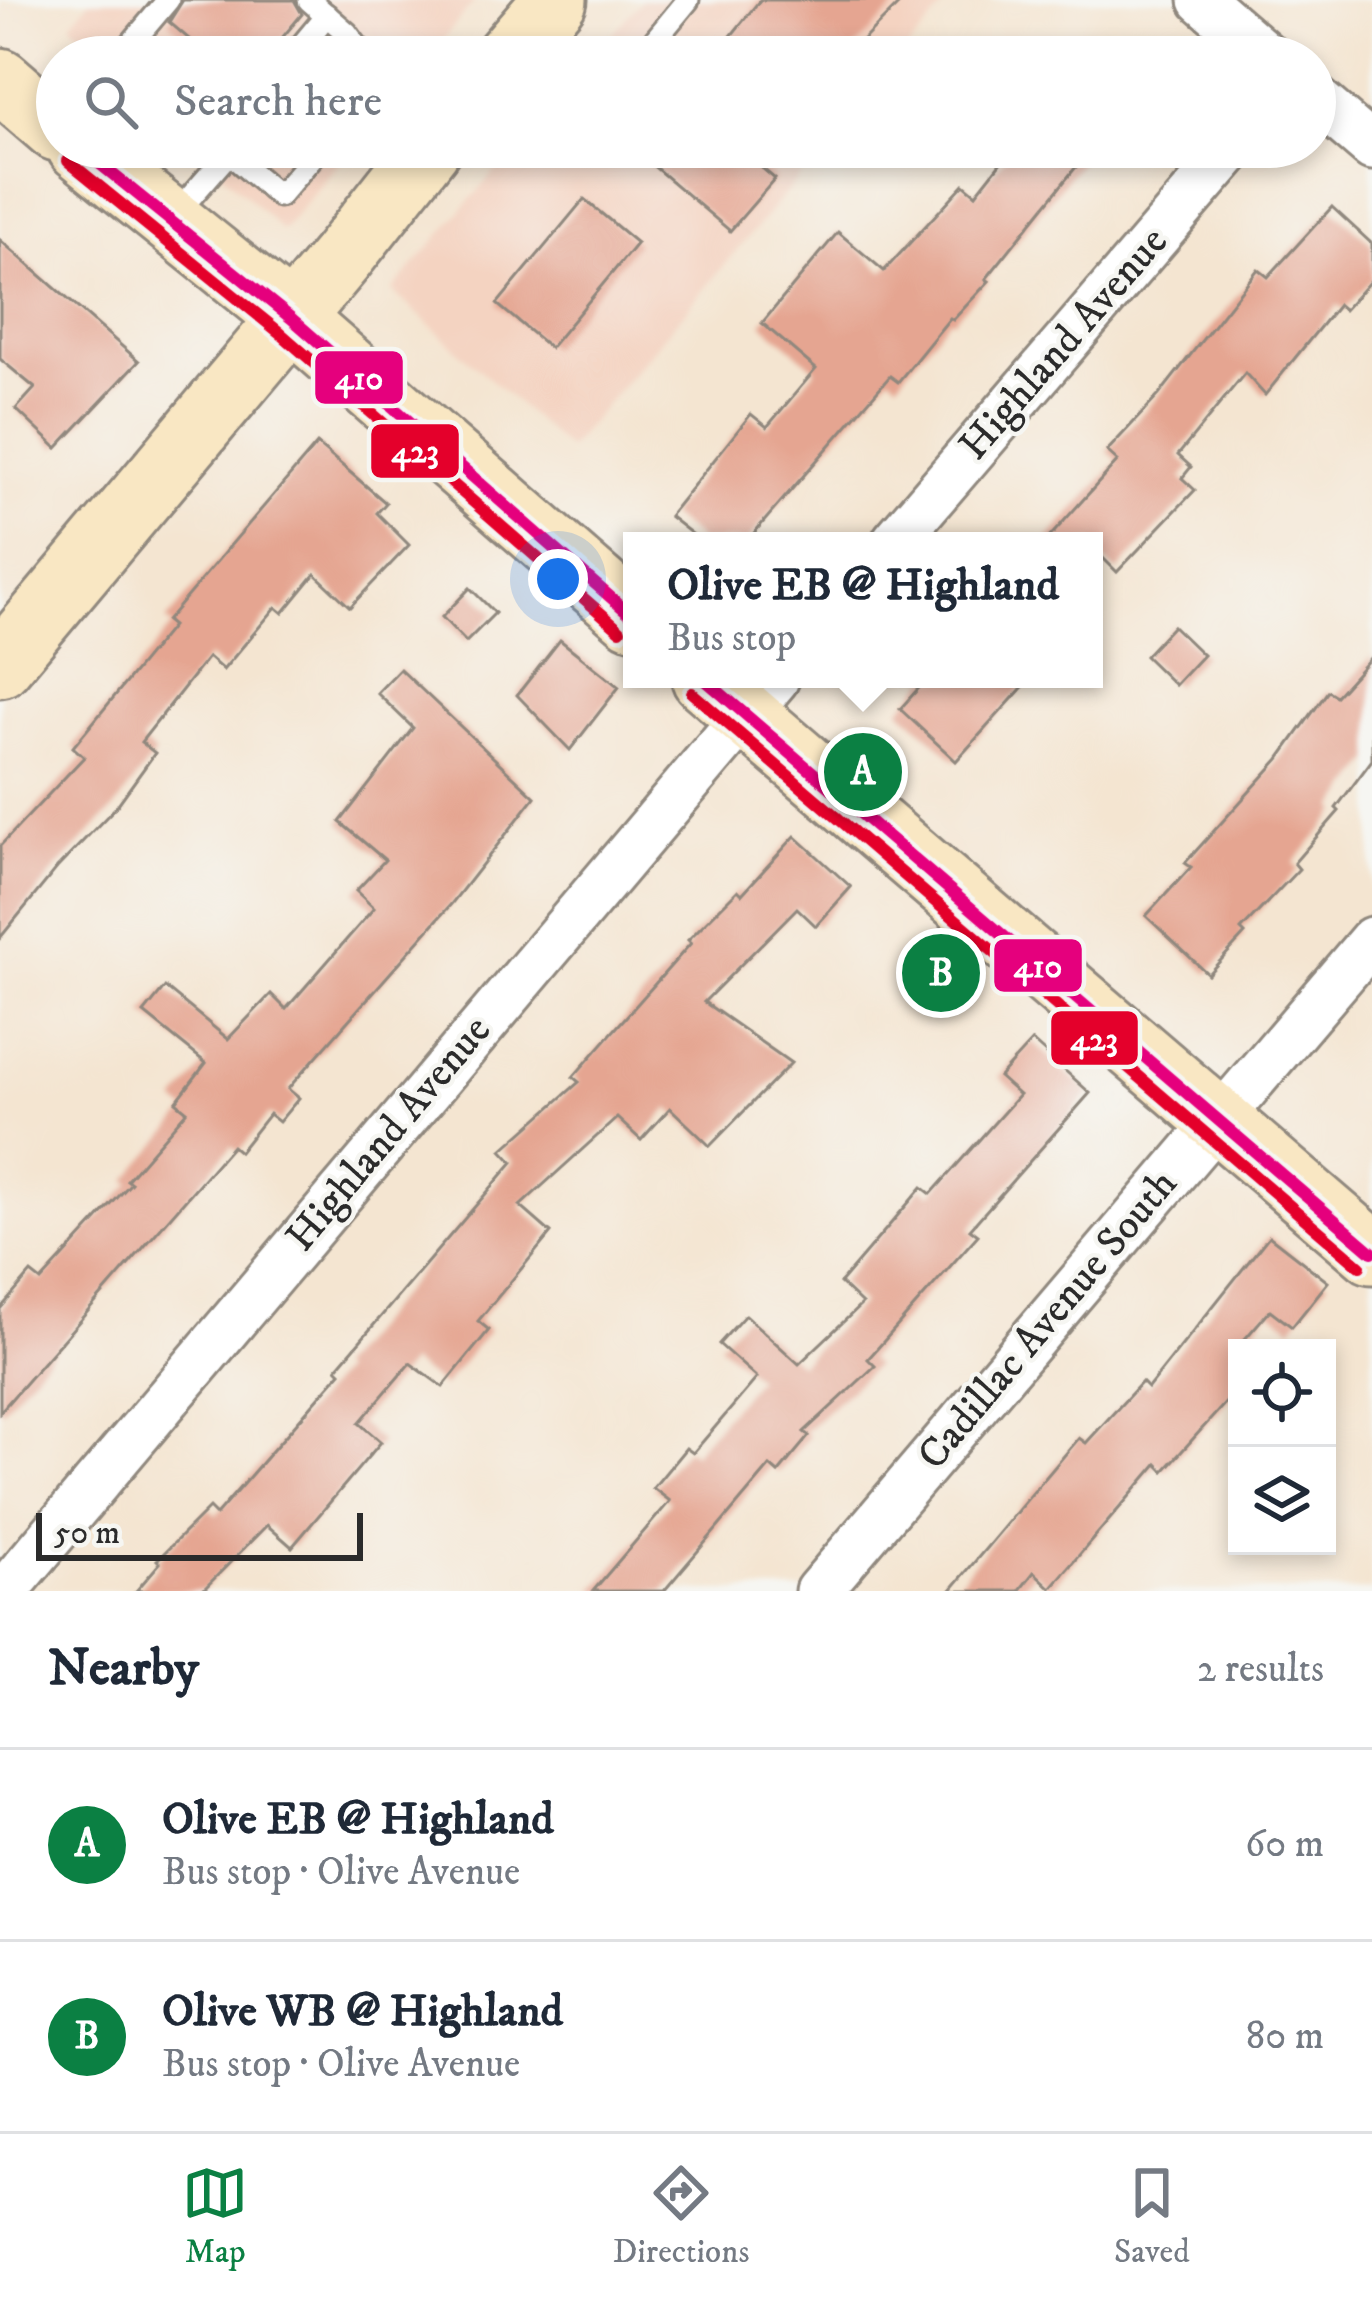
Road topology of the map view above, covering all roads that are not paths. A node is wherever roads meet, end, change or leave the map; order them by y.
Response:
1 (168, 0) edge
2 (555, 0) edge
3 (688, 0) edge
4 (1202, 0) edge
5 (318, 7) edge
6 (138, 36) edge
7 (303, 36) edge
8 (349, 36) edge
9 (528, 36) edge
10 (658, 36) edge
11 (1244, 36) edge
12 (0, 80) edge
13 (36, 111) edge
14 (1336, 116) edge
15 (1372, 148) edge
16 (104, 168) edge
17 (211, 168) edge
18 (246, 168) edge
19 (299, 168) edge
20 (412, 168) edge
21 (1216, 168) edge
22 (169, 222) junction
23 (291, 318) junction
24 (903, 532) edge
25 (623, 608) edge
26 (0, 665) edge
27 (742, 691) edge
28 (1372, 940) edge
29 (1217, 1120) junction
30 (1372, 1252) edge
31 (5, 1591) edge
32 (818, 1591) edge

1 - 6 lane
2 - 9 main road
3 - 10 lane
4 - 11 street
5 - 7 lane
5 - 8 lane
12 - 13 main road
14 - 15 street
16 - 22 main road
17 - 22 lane
18 - 19 lane
20 - 23 main road
21 - 24 street, Highland Avenue
22 - 23 main road
23 - 25 main road
23 - 26 main road
27 - 29 main road
27 - 31 street, Highland Avenue
28 - 29 street, Cadillac Avenue South
29 - 30 main road
29 - 32 street, Cadillac Avenue South

